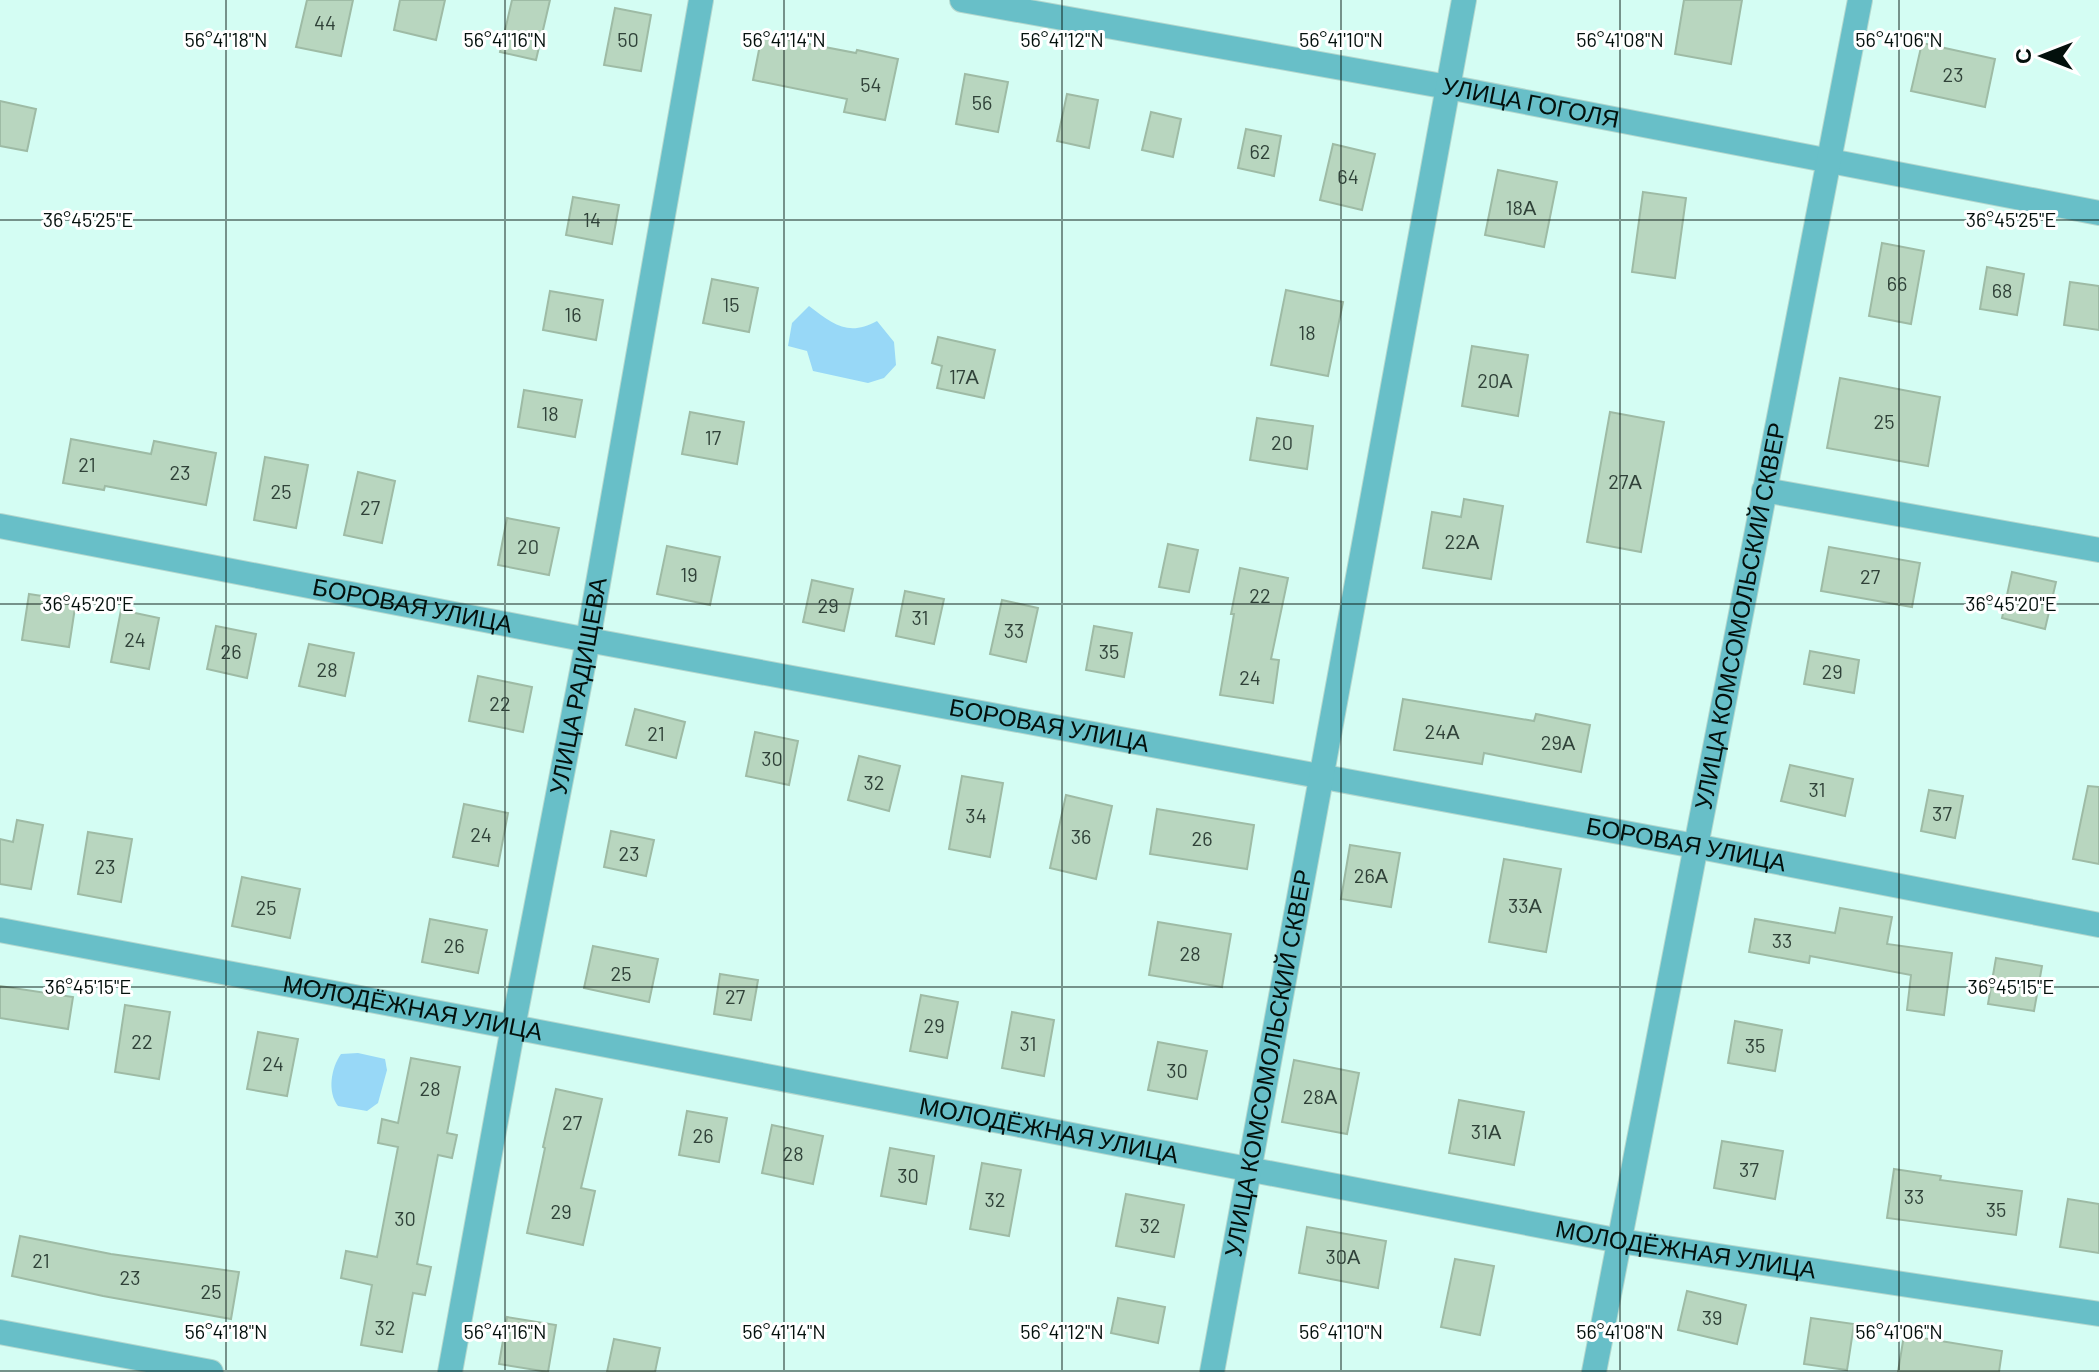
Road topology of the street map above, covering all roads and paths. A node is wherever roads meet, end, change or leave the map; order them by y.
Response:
1 (701, 0) edge
2 (962, 0) edge
3 (1464, 0) edge
4 (1860, 0) edge
5 (1448, 87) junction
6 (1829, 161) junction
7 (2099, 213) edge
8 (1764, 490) junction
9 (0, 526) edge
10 (2099, 550) edge
11 (588, 640) junction
12 (1321, 777) junction
13 (1695, 846) junction
14 (2099, 925) edge
15 (0, 930) edge
16 (513, 1027) junction
17 (1250, 1169) junction
18 (1620, 1241) junction
19 (2099, 1314) edge
20 (0, 1332) edge
21 (211, 1372) edge
22 (450, 1372) edge
23 (1212, 1372) edge
24 (1594, 1372) edge

1 - 11 street, УЛИЦА РАДИЩЕВА
2 - 5 street, УЛИЦА ГОГОЛЯ
3 - 5 street, УЛИЦА КОМСОМОЛЬСКИЙ СКВЕР
4 - 6 street, УЛИЦА КОМСОМОЛЬСКИЙ СКВЕР
5 - 6 street, УЛИЦА ГОГОЛЯ
5 - 12 street, УЛИЦА КОМСОМОЛЬСКИЙ СКВЕР
6 - 7 street, УЛИЦА ГОГОЛЯ
6 - 8 street, УЛИЦА КОМСОМОЛЬСКИЙ СКВЕР
8 - 10 street
8 - 13 street, УЛИЦА КОМСОМОЛЬСКИЙ СКВЕР
9 - 11 street, БОРОВАЯ УЛИЦА
11 - 12 street, БОРОВАЯ УЛИЦА
11 - 16 street, УЛИЦА РАДИЩЕВА
12 - 13 street, БОРОВАЯ УЛИЦА
12 - 17 street, УЛИЦА КОМСОМОЛЬСКИЙ СКВЕР
13 - 14 street, БОРОВАЯ УЛИЦА
13 - 18 street, УЛИЦА КОМСОМОЛЬСКИЙ СКВЕР
15 - 16 street, МОЛОДЁЖНАЯ УЛИЦА
16 - 17 street, МОЛОДЁЖНАЯ УЛИЦА
16 - 22 street, УЛИЦА РАДИЩЕВА
17 - 18 street, МОЛОДЁЖНАЯ УЛИЦА
17 - 23 street, УЛИЦА КОМСОМОЛЬСКИЙ СКВЕР
18 - 19 street, МОЛОДЁЖНАЯ УЛИЦА
18 - 24 street, УЛИЦА КОМСОМОЛЬСКИЙ СКВЕР
20 - 21 street

